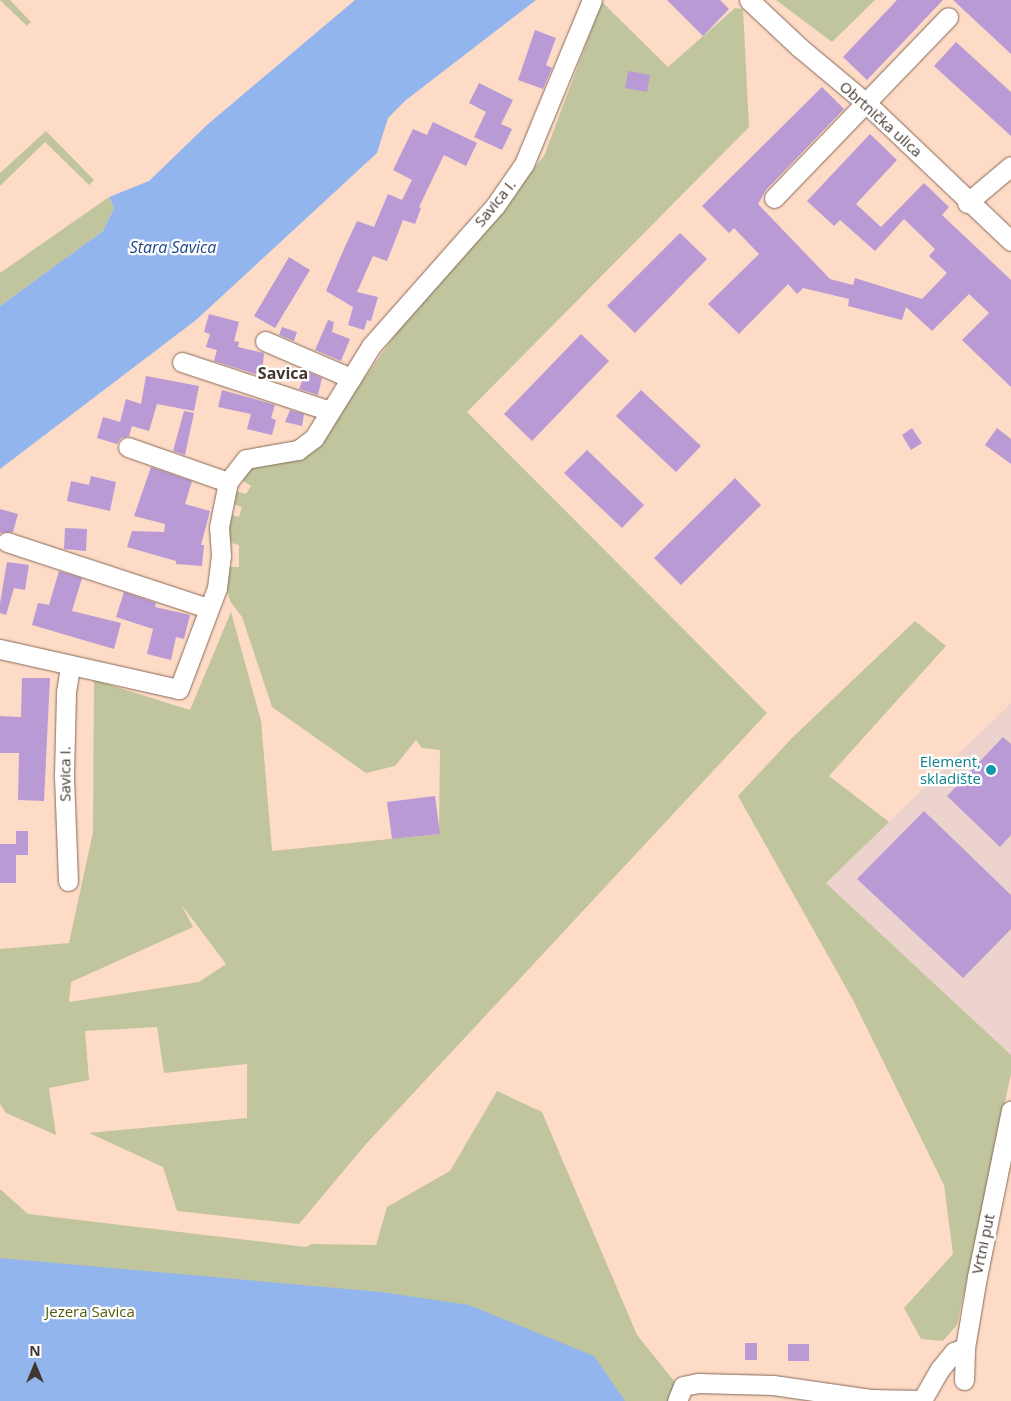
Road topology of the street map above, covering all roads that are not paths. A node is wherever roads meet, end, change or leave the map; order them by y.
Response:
1 (592, 0) edge
2 (750, 0) edge
3 (948, 18) dead end
4 (866, 103) junction
5 (1011, 166) edge
6 (774, 198) dead end
7 (968, 203) junction
8 (1011, 241) edge
9 (265, 341) dead end
10 (182, 362) dead end
11 (351, 378) junction
12 (330, 411) junction
13 (128, 447) dead end
14 (228, 482) junction
15 (6, 542) dead end
16 (208, 608) junction
17 (0, 649) edge
18 (70, 666) junction
19 (68, 881) dead end
20 (1011, 1110) edge
21 (965, 1348) junction
22 (964, 1380) dead end
23 (677, 1401) edge

1 - 11 street, Savica I.
2 - 4 street, Obrtnička ulica
3 - 4 street
4 - 6 street
4 - 7 street, Obrtnička ulica
5 - 7 street
7 - 8 street, Obrtnička ulica
9 - 11 street
10 - 12 street
11 - 12 street, Savica I.
12 - 14 street, Savica I.
13 - 14 street
14 - 16 street, Savica I.
15 - 16 street
16 - 18 street, Savica I.
17 - 18 street, Savica I.
18 - 19 street, Savica I.
20 - 21 street, Vrtni put
21 - 22 street, Vrtni put
21 - 23 street

